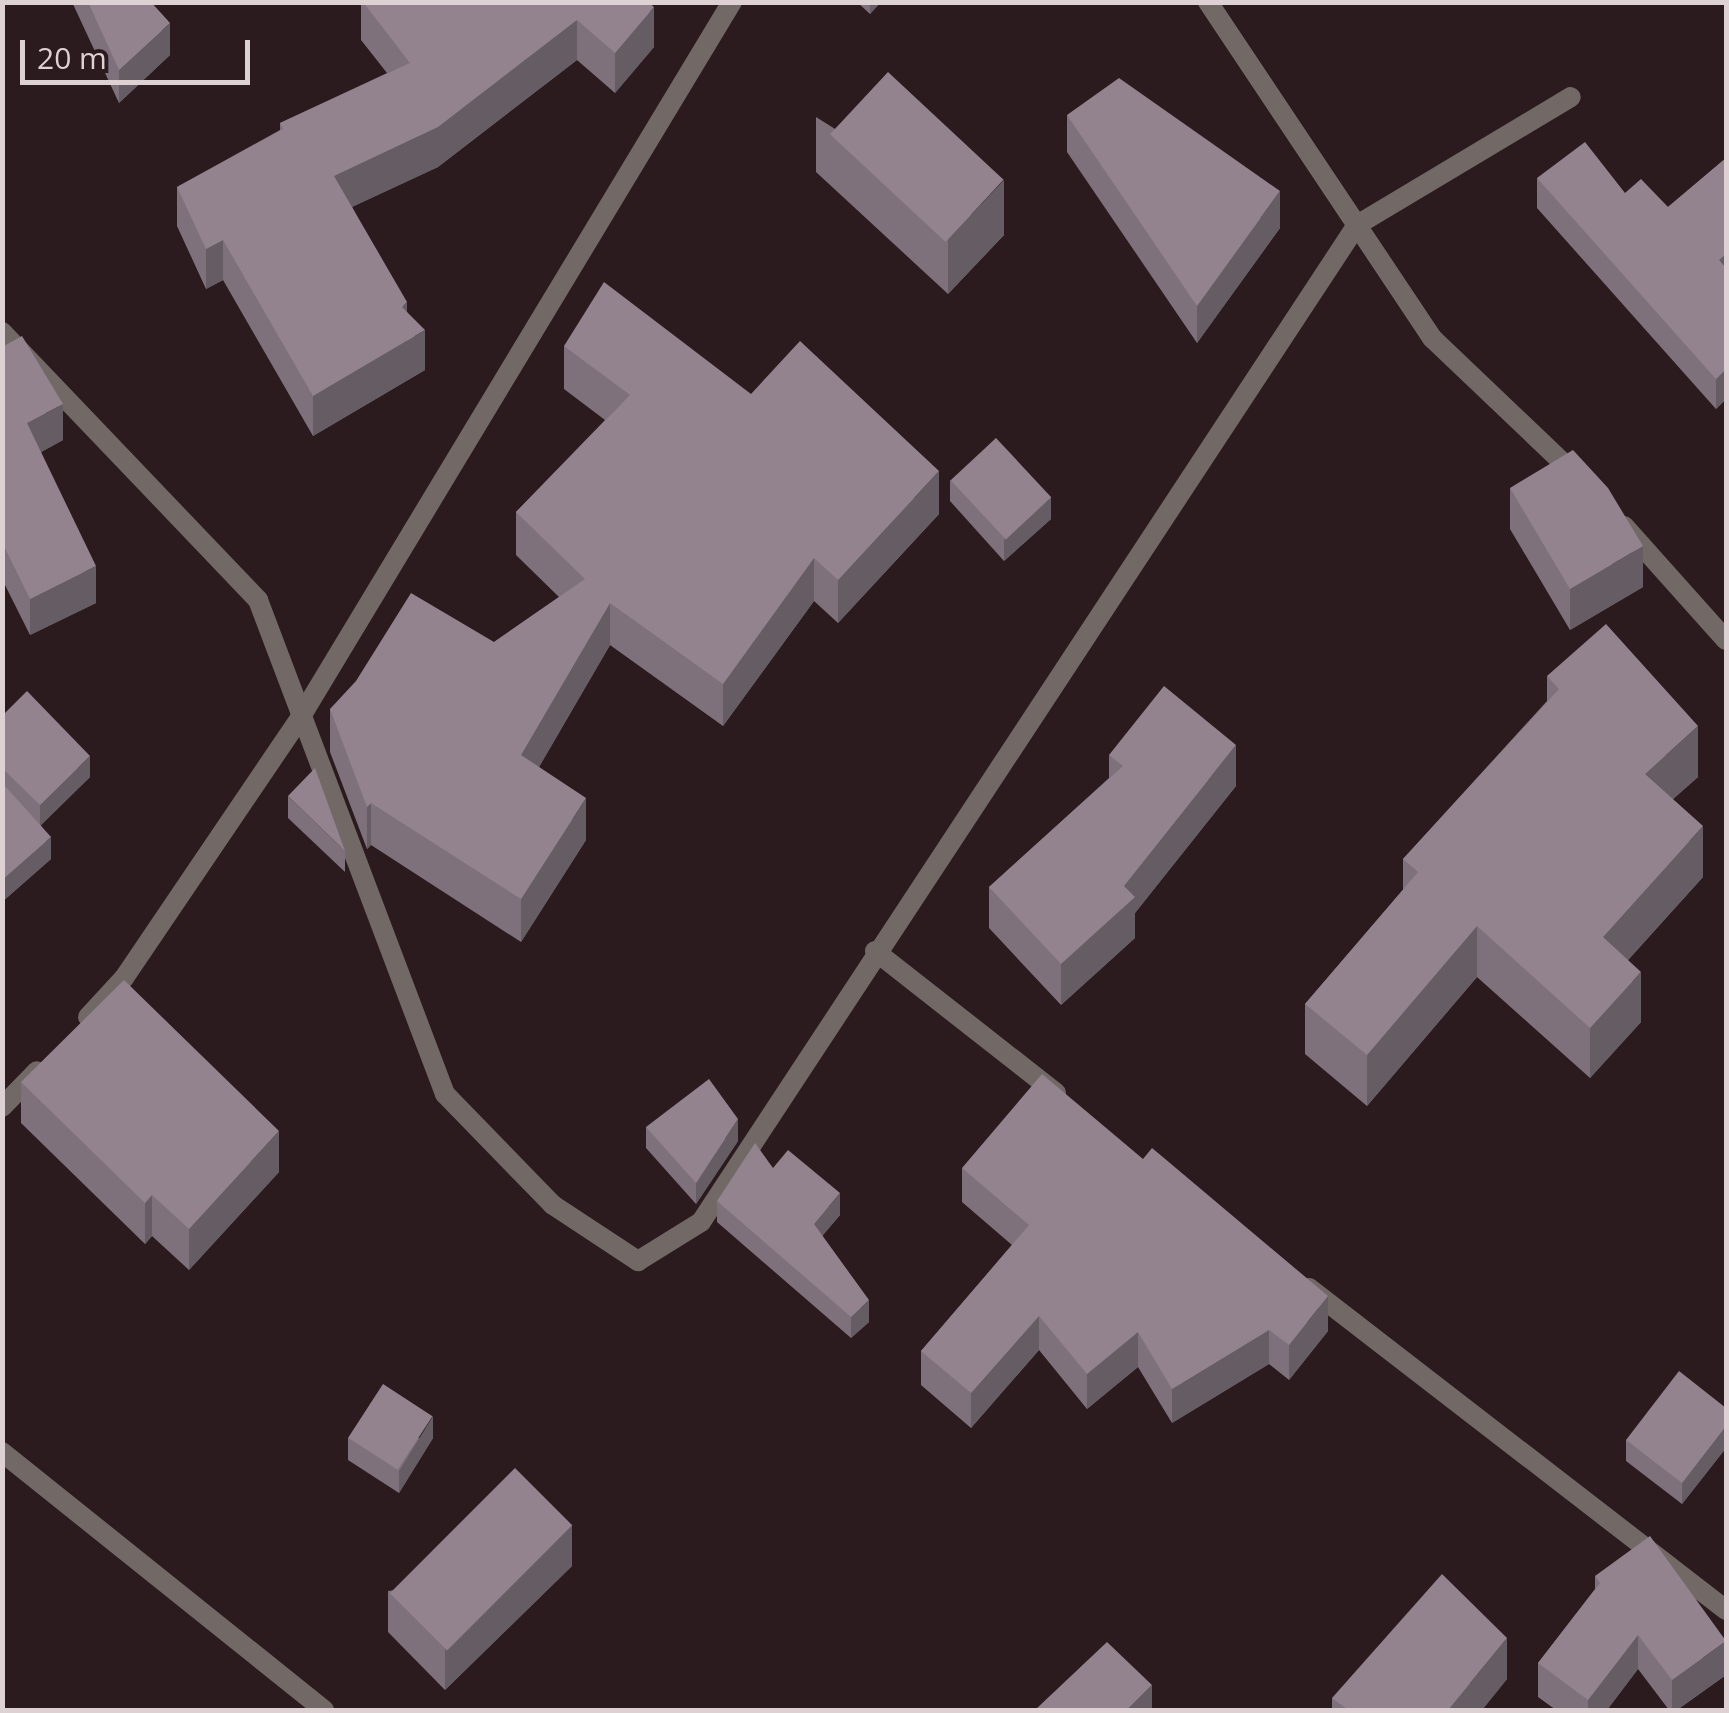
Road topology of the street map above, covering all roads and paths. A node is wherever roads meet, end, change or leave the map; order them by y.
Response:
1 (732, 2) edge
2 (1208, 2) edge
3 (1571, 97) dead end
4 (1356, 225) junction
5 (2, 332) edge
6 (1726, 640) edge
7 (300, 718) junction
8 (875, 951) junction
9 (2, 1107) edge
10 (1082, 1112) edge
11 (1286, 1270) edge
12 (2, 1452) edge
13 (1726, 1610) edge
14 (324, 1710) edge

1 - 7 street
2 - 4 street
3 - 4 street
4 - 6 street
4 - 8 street
5 - 7 street
7 - 8 street
7 - 9 street
8 - 10 street
11 - 13 street
12 - 14 street

